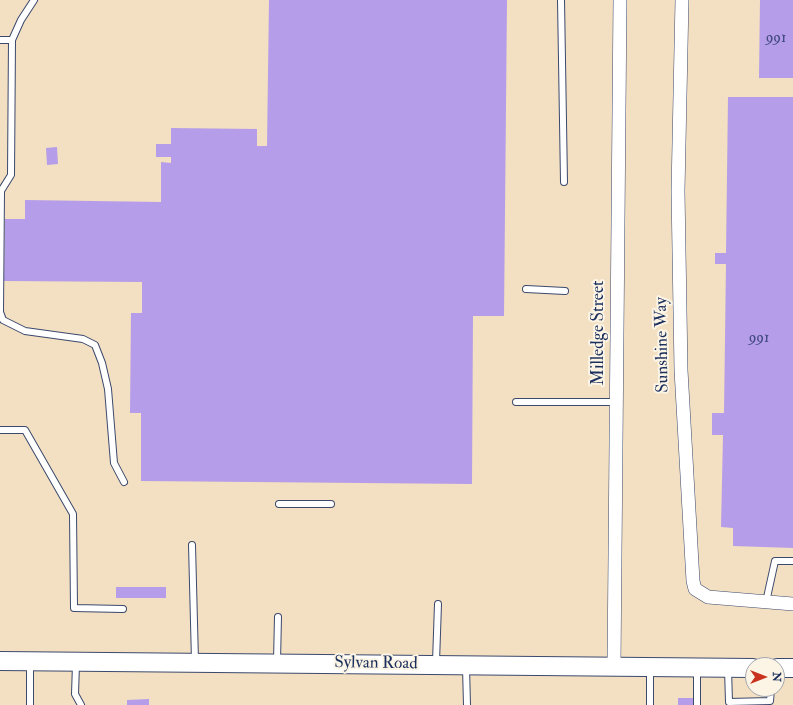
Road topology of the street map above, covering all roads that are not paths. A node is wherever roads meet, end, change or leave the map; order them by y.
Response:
1 (34, 0) edge
2 (561, 0) edge
3 (620, 0) edge
4 (682, 0) edge
5 (0, 40) edge
6 (12, 40) junction
7 (564, 182) dead end
8 (526, 289) dead end
9 (565, 290) dead end
10 (516, 402) dead end
11 (617, 402) junction
12 (0, 430) edge
13 (124, 482) dead end
14 (279, 504) dead end
15 (331, 504) dead end
16 (192, 545) dead end
17 (793, 561) edge
18 (766, 602) junction
19 (438, 604) dead end
20 (793, 604) edge
21 (123, 609) dead end
22 (278, 617) dead end
23 (0, 661) edge
24 (76, 661) junction
25 (30, 662) junction
26 (195, 662) junction
27 (277, 663) junction
28 (436, 665) junction
29 (466, 665) junction
30 (614, 666) junction
31 (650, 667) junction
32 (697, 667) junction
33 (728, 668) junction
34 (745, 668) edge
35 (770, 697) edge
36 (30, 705) edge
37 (81, 705) edge
38 (467, 705) edge
39 (650, 705) edge
40 (697, 705) edge

1 - 6 lane
2 - 7 lane
3 - 11 street, Milledge Street
4 - 18 street, Sunshine Way
5 - 6 lane
6 - 13 lane
8 - 9 lane
10 - 11 lane
11 - 30 street, Milledge Street
12 - 21 lane
14 - 15 lane
16 - 26 lane
17 - 18 lane
18 - 20 street, Sunshine Way
19 - 28 lane
22 - 27 lane
23 - 25 main road, Sylvan Road
24 - 25 main road, Sylvan Road
24 - 26 main road, Sylvan Road
24 - 37 lane
25 - 36 lane
26 - 27 main road, Sylvan Road
27 - 28 main road, Sylvan Road
28 - 29 main road, Sylvan Road
29 - 30 main road, Sylvan Road
29 - 38 lane
30 - 31 main road, Sylvan Road
31 - 32 main road, Sylvan Road
31 - 39 lane
32 - 33 main road, Sylvan Road
32 - 40 lane
33 - 34 main road, Sylvan Road
33 - 35 lane

